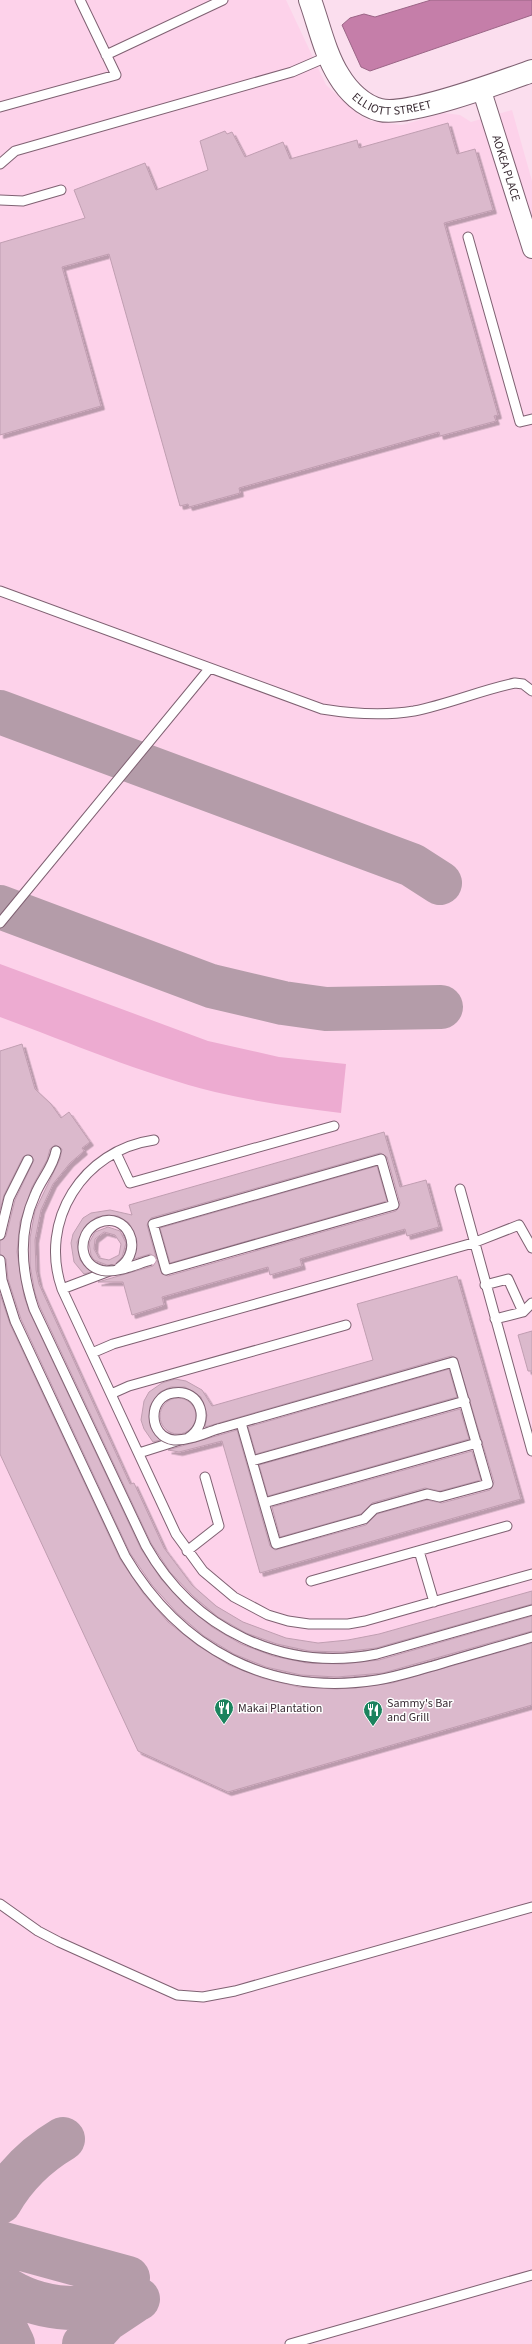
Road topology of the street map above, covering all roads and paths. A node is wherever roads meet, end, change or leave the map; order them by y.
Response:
1 (80, 0) edge
2 (222, 0) edge
3 (310, 0) edge
4 (106, 55) junction
5 (329, 56) junction
6 (532, 71) edge
7 (481, 88) junction
8 (0, 108) edge
9 (0, 164) edge
10 (61, 190) dead end
11 (0, 200) edge
12 (468, 237) dead end
13 (532, 249) edge
14 (532, 419) edge
15 (0, 591) edge
16 (209, 668) junction
17 (532, 691) edge
18 (0, 923) edge
19 (334, 1126) dead end
20 (154, 1140) dead end
21 (56, 1151) dead end
22 (116, 1153) junction
23 (28, 1160) dead end
24 (460, 1189) dead end
25 (0, 1235) edge
26 (473, 1243) junction
27 (532, 1248) edge
28 (163, 1257) junction
29 (0, 1260) edge
30 (485, 1285) junction
31 (62, 1288) junction
32 (532, 1304) edge
33 (523, 1312) junction
34 (495, 1319) junction
35 (346, 1325) dead end
36 (92, 1352) junction
37 (111, 1394) junction
38 (465, 1402) junction
39 (241, 1423) junction
40 (476, 1443) junction
41 (532, 1451) edge
42 (139, 1453) junction
43 (252, 1462) junction
44 (205, 1477) dead end
45 (264, 1503) junction
46 (507, 1526) dead end
47 (187, 1551) junction
48 (419, 1551) junction
49 (532, 1574) edge
50 (311, 1581) dead end
51 (434, 1602) junction
52 (532, 1610) edge
53 (532, 1637) edge
54 (0, 1904) edge
55 (532, 1907) edge
56 (532, 2275) edge
57 (290, 2344) edge

1 - 4 lane
2 - 4 lane
3 - 5 street, ELLIOTT STREET
4 - 8 lane
5 - 7 street, ELLIOTT STREET
5 - 9 lane
6 - 7 street, ELLIOTT STREET
7 - 13 street, AOKEA PLACE
10 - 11 lane
12 - 14 lane
15 - 16 lane
16 - 17 lane
16 - 18 lane
19 - 22 lane
20 - 22 lane
21 - 52 lane
22 - 31 lane
23 - 25 lane
24 - 26 lane
26 - 27 lane
26 - 30 lane
26 - 36 lane
28 - 28 lane
28 - 31 lane, bridge
29 - 53 lane
30 - 33 lane
30 - 34 lane
31 - 36 lane
32 - 33 lane
33 - 34 lane
34 - 41 lane
35 - 37 lane
36 - 37 lane
37 - 42 lane
38 - 39 lane
38 - 40 lane
38 - 43 lane
39 - 42 lane, bridge
39 - 43 lane
40 - 45 lane
40 - 45 lane
42 - 47 lane
43 - 45 lane
44 - 47 lane
46 - 48 lane
47 - 51 lane
48 - 50 lane
48 - 51 lane
49 - 51 lane
54 - 55 lane
56 - 57 lane

